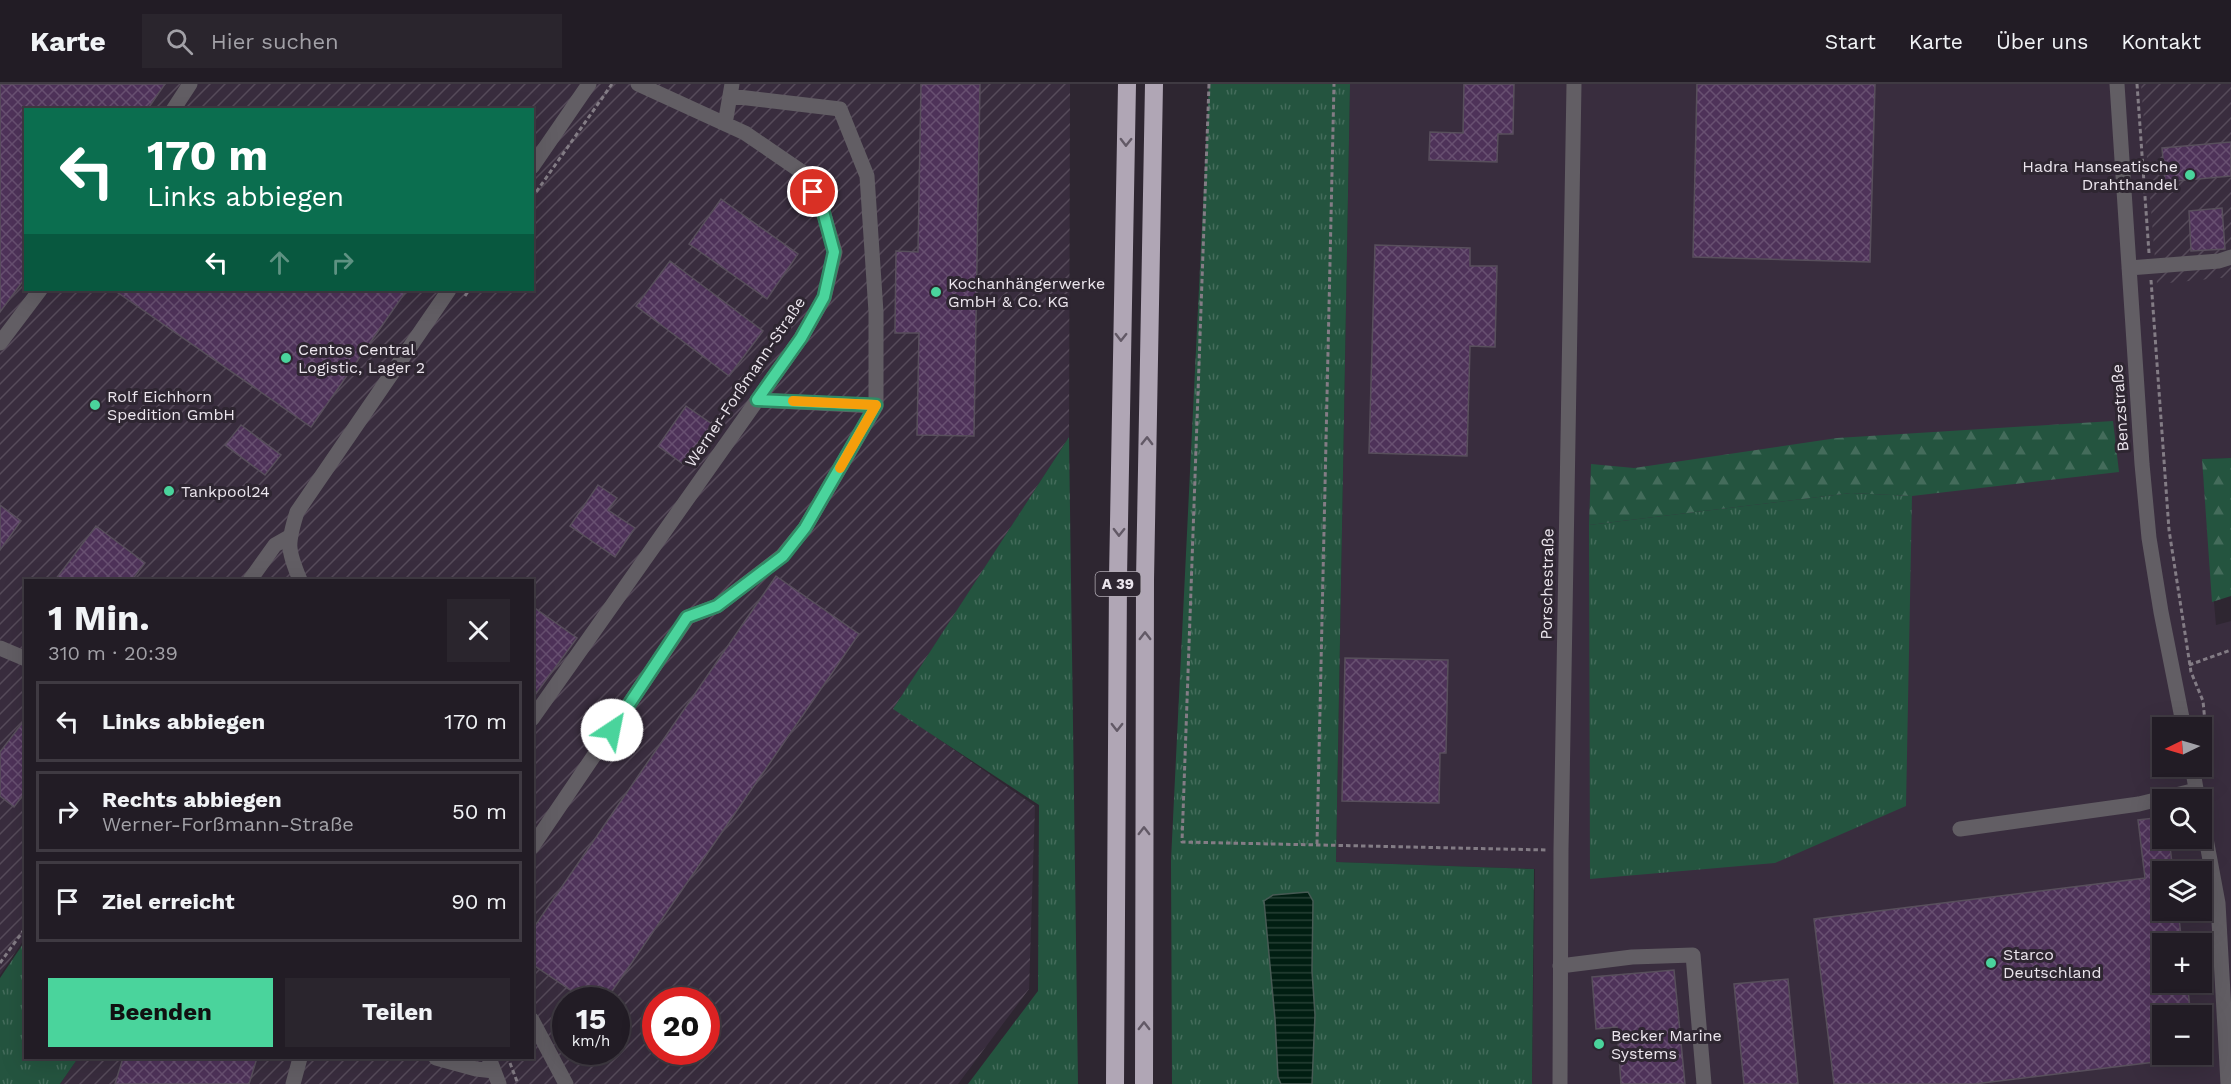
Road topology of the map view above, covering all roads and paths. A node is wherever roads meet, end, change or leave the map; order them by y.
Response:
1 (190, 84) edge
2 (589, 84) edge
3 (612, 84) edge
4 (638, 84) edge
5 (1127, 84) edge
6 (1154, 84) edge
7 (1209, 84) edge
8 (1334, 84) edge
9 (1574, 84) edge
10 (2118, 84) edge
11 (2137, 84) edge
12 (731, 90) edge
13 (174, 108) edge
14 (725, 124) junction
15 (534, 164) edge
16 (534, 195) edge
17 (2231, 257) edge
18 (2150, 266) junction
19 (2129, 268) junction
20 (39, 291) edge
21 (448, 291) edge
22 (0, 342) edge
23 (757, 400) junction
24 (876, 405) junction
25 (289, 537) junction
26 (251, 579) edge
27 (300, 579) edge
28 (0, 648) edge
29 (2231, 650) edge
30 (24, 658) edge
31 (2190, 665) junction
32 (534, 715) edge
33 (2182, 717) edge
34 (2205, 717) edge
35 (2152, 802) edge
36 (1960, 828) dead end
37 (534, 844) edge
38 (1317, 844) junction
39 (2208, 849) edge
40 (1561, 850) junction
41 (24, 930) edge
42 (0, 963) edge
43 (1560, 966) junction
44 (534, 1024) edge
45 (300, 1059) edge
46 (440, 1059) edge
47 (507, 1059) edge
48 (494, 1071) edge
49 (293, 1084) edge
50 (518, 1084) edge
51 (566, 1084) edge
52 (1115, 1084) edge
53 (1144, 1084) edge
54 (1560, 1084) edge
55 (1704, 1084) edge
56 (2228, 1084) edge

1 - 13 street
2 - 15 street
3 - 16 path
4 - 14 street, Werner-Forßmann-Straße
5 -> 52 highway, A 39
53 -> 6 highway, A 39
7 - 38 path
8 - 38 path
9 - 40 street, Porschestraße
10 - 19 street, Benzstraße
11 - 18 path
12 - 14 street
12 - 24 street
14 - 23 street, Werner-Forßmann-Straße
17 - 18 street
18 - 19 street
18 - 31 path
19 - 33 street, Benzstraße
20 - 22 street
21 - 25 street
23 - 24 street
23 - 32 street, Werner-Forßmann-Straße
24 - 37 street
25 - 26 street
25 - 27 street
28 - 30 street
29 - 31 path
31 - 34 path
35 - 36 street
38 - 40 path
39 - 56 street
40 - 43 street, Porschestraße
41 - 42 path
43 - 54 street, Porschestraße
43 - 55 street
44 - 51 street
45 - 49 street
46 - 48 street
47 - 50 path

